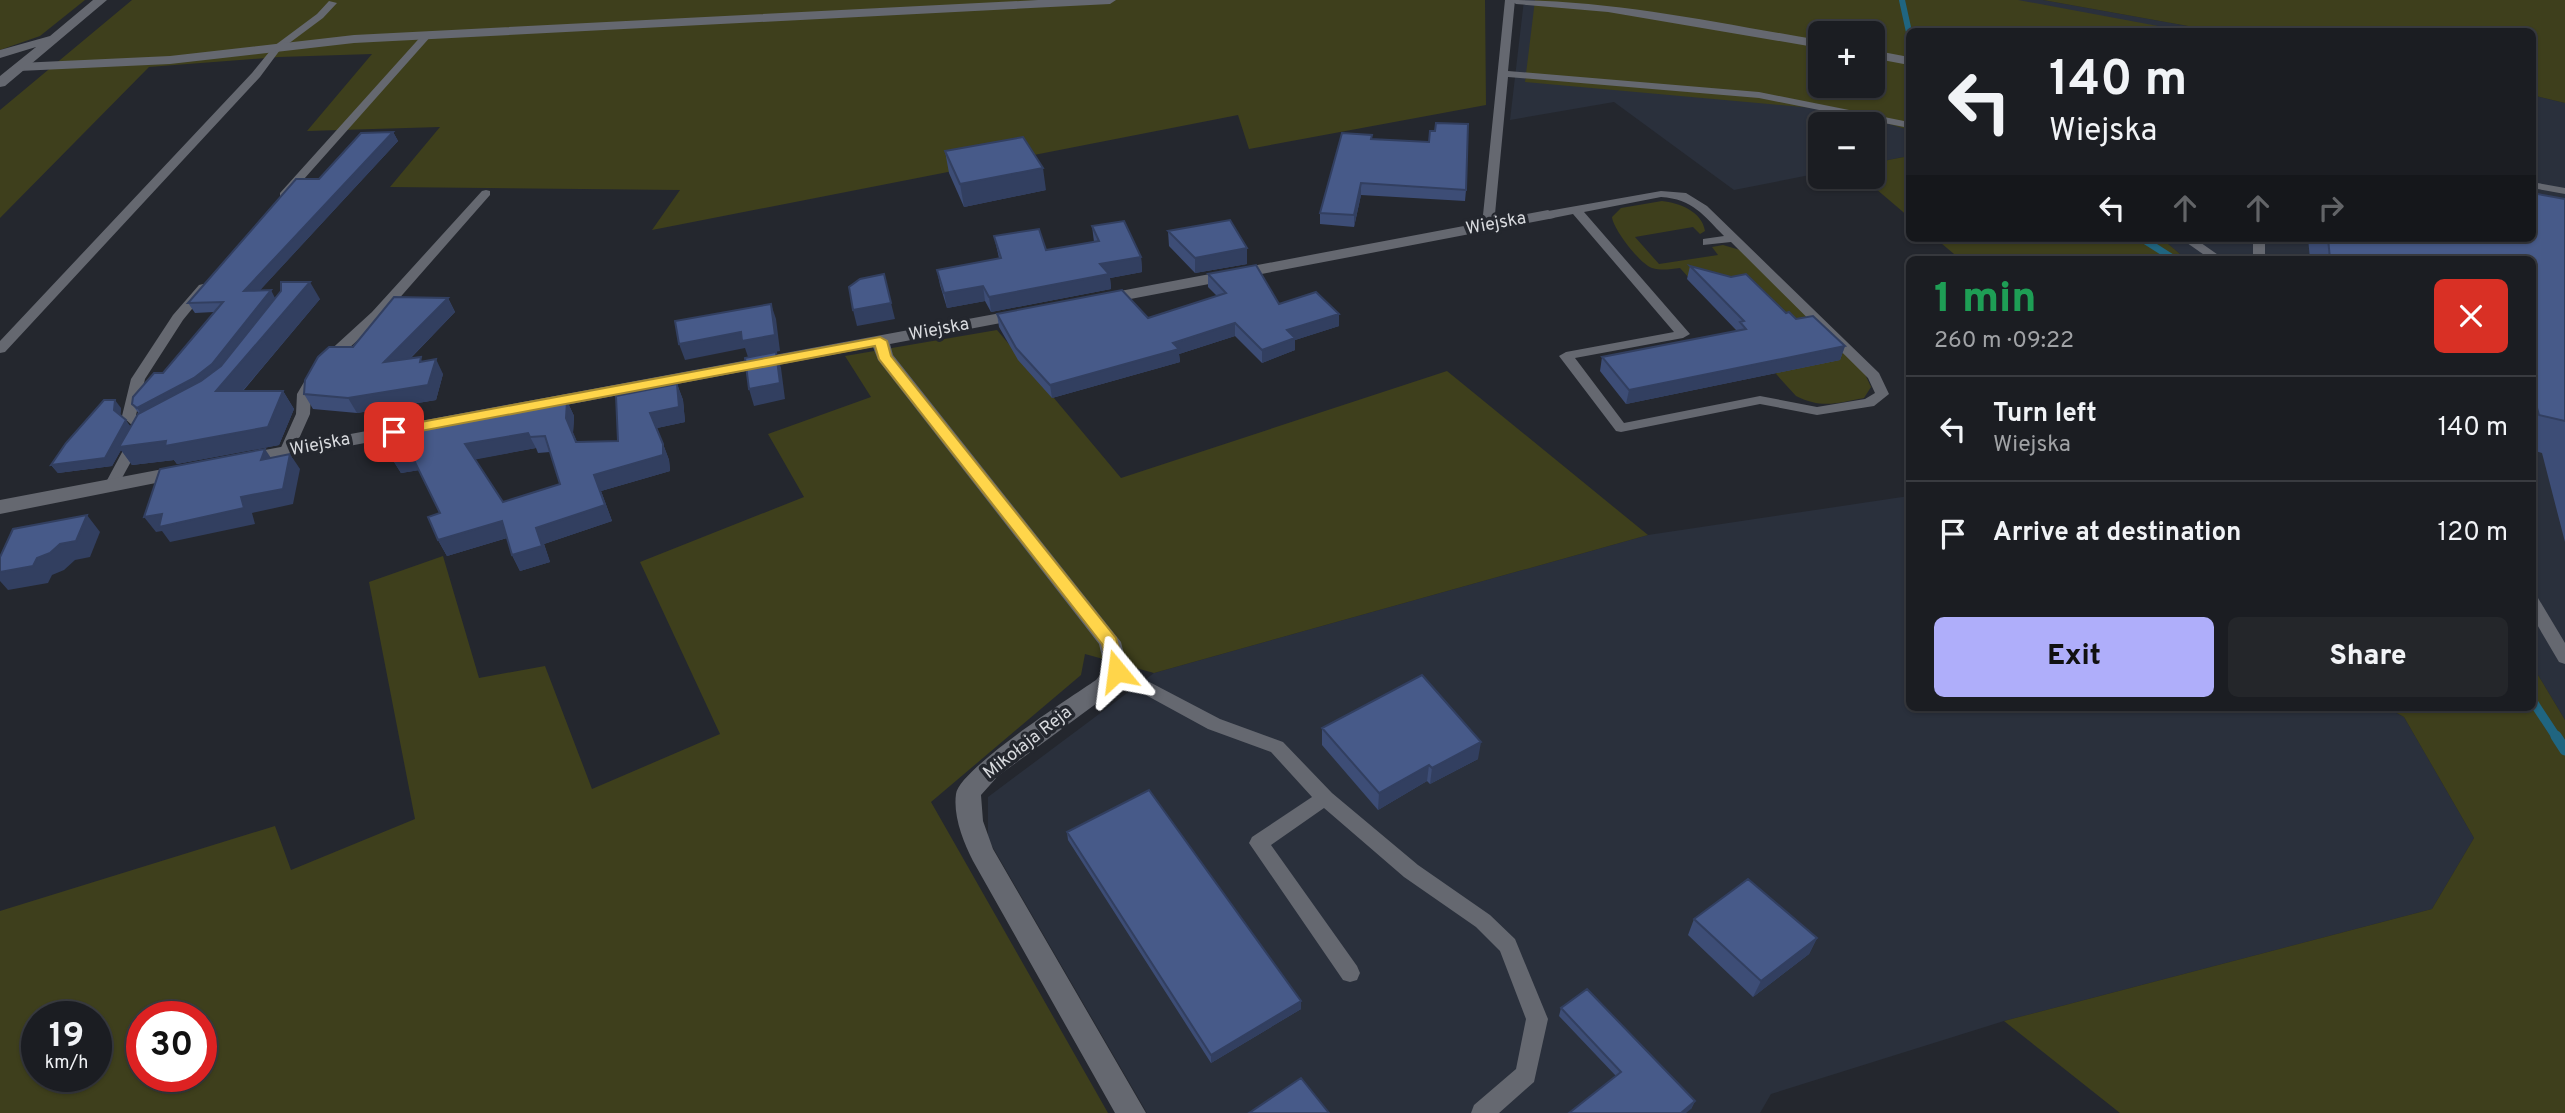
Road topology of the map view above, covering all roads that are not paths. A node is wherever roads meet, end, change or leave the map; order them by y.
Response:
1 (101, 0) edge
2 (1110, 0) edge
3 (1510, 0) edge
4 (1516, 0) edge
5 (332, 3) dead end
6 (59, 35) junction
7 (427, 35) junction
8 (1808, 42) edge
9 (277, 48) junction
10 (0, 54) edge
11 (1885, 56) edge
12 (1906, 60) edge
13 (0, 62) edge
14 (19, 67) junction
15 (0, 73) edge
16 (1503, 74) junction
17 (0, 83) edge
18 (1906, 124) edge
19 (2536, 186) edge
20 (2565, 191) edge
21 (485, 192) dead end
22 (274, 206) edge
23 (1576, 210) junction
24 (1548, 215) joint
25 (1497, 224) junction
26 (1733, 238) junction
27 (1707, 242) dead end
28 (2192, 242) edge
29 (2213, 256) edge
30 (213, 277) edge
31 (1086, 302) edge
32 (1045, 310) edge
33 (880, 341) junction
34 (0, 349) edge
35 (159, 420) edge
36 (143, 427) junction
37 (286, 452) junction
38 (112, 484) junction
39 (0, 507) edge
40 (2536, 609) edge
41 (2565, 658) edge
42 (1117, 671) junction
43 (1325, 798) junction
44 (1350, 973) dead end
45 (1130, 1113) edge
46 (1482, 1113) edge

1 - 6 street
2 - 7 street
3 - 16 lane
4 - 8 street
5 - 9 lane
6 - 10 street
6 - 14 street
7 - 9 street
7 - 22 lane
9 - 14 street
9 - 34 lane
11 - 12 street
13 - 14 street
14 - 15 street
14 - 17 street
16 - 18 lane
16 - 25 lane
19 - 20 lane
21 - 37 lane
23 - 24 lane
23 - 26 lane
23 - 26 lane
24 - 25 street, Wiejska
25 - 31 street, Wiejska
26 - 27 lane
28 - 29 lane
30 - 36 lane
32 - 33 street, Wiejska
33 - 37 street, Wiejska
33 - 42 street
35 - 36 lane
36 - 38 lane
37 - 38 street, Wiejska
38 - 39 street, Wiejska
40 - 41 lane
42 - 43 lane
42 - 45 street, Mikołaja Reja
43 - 44 lane
43 - 46 lane

